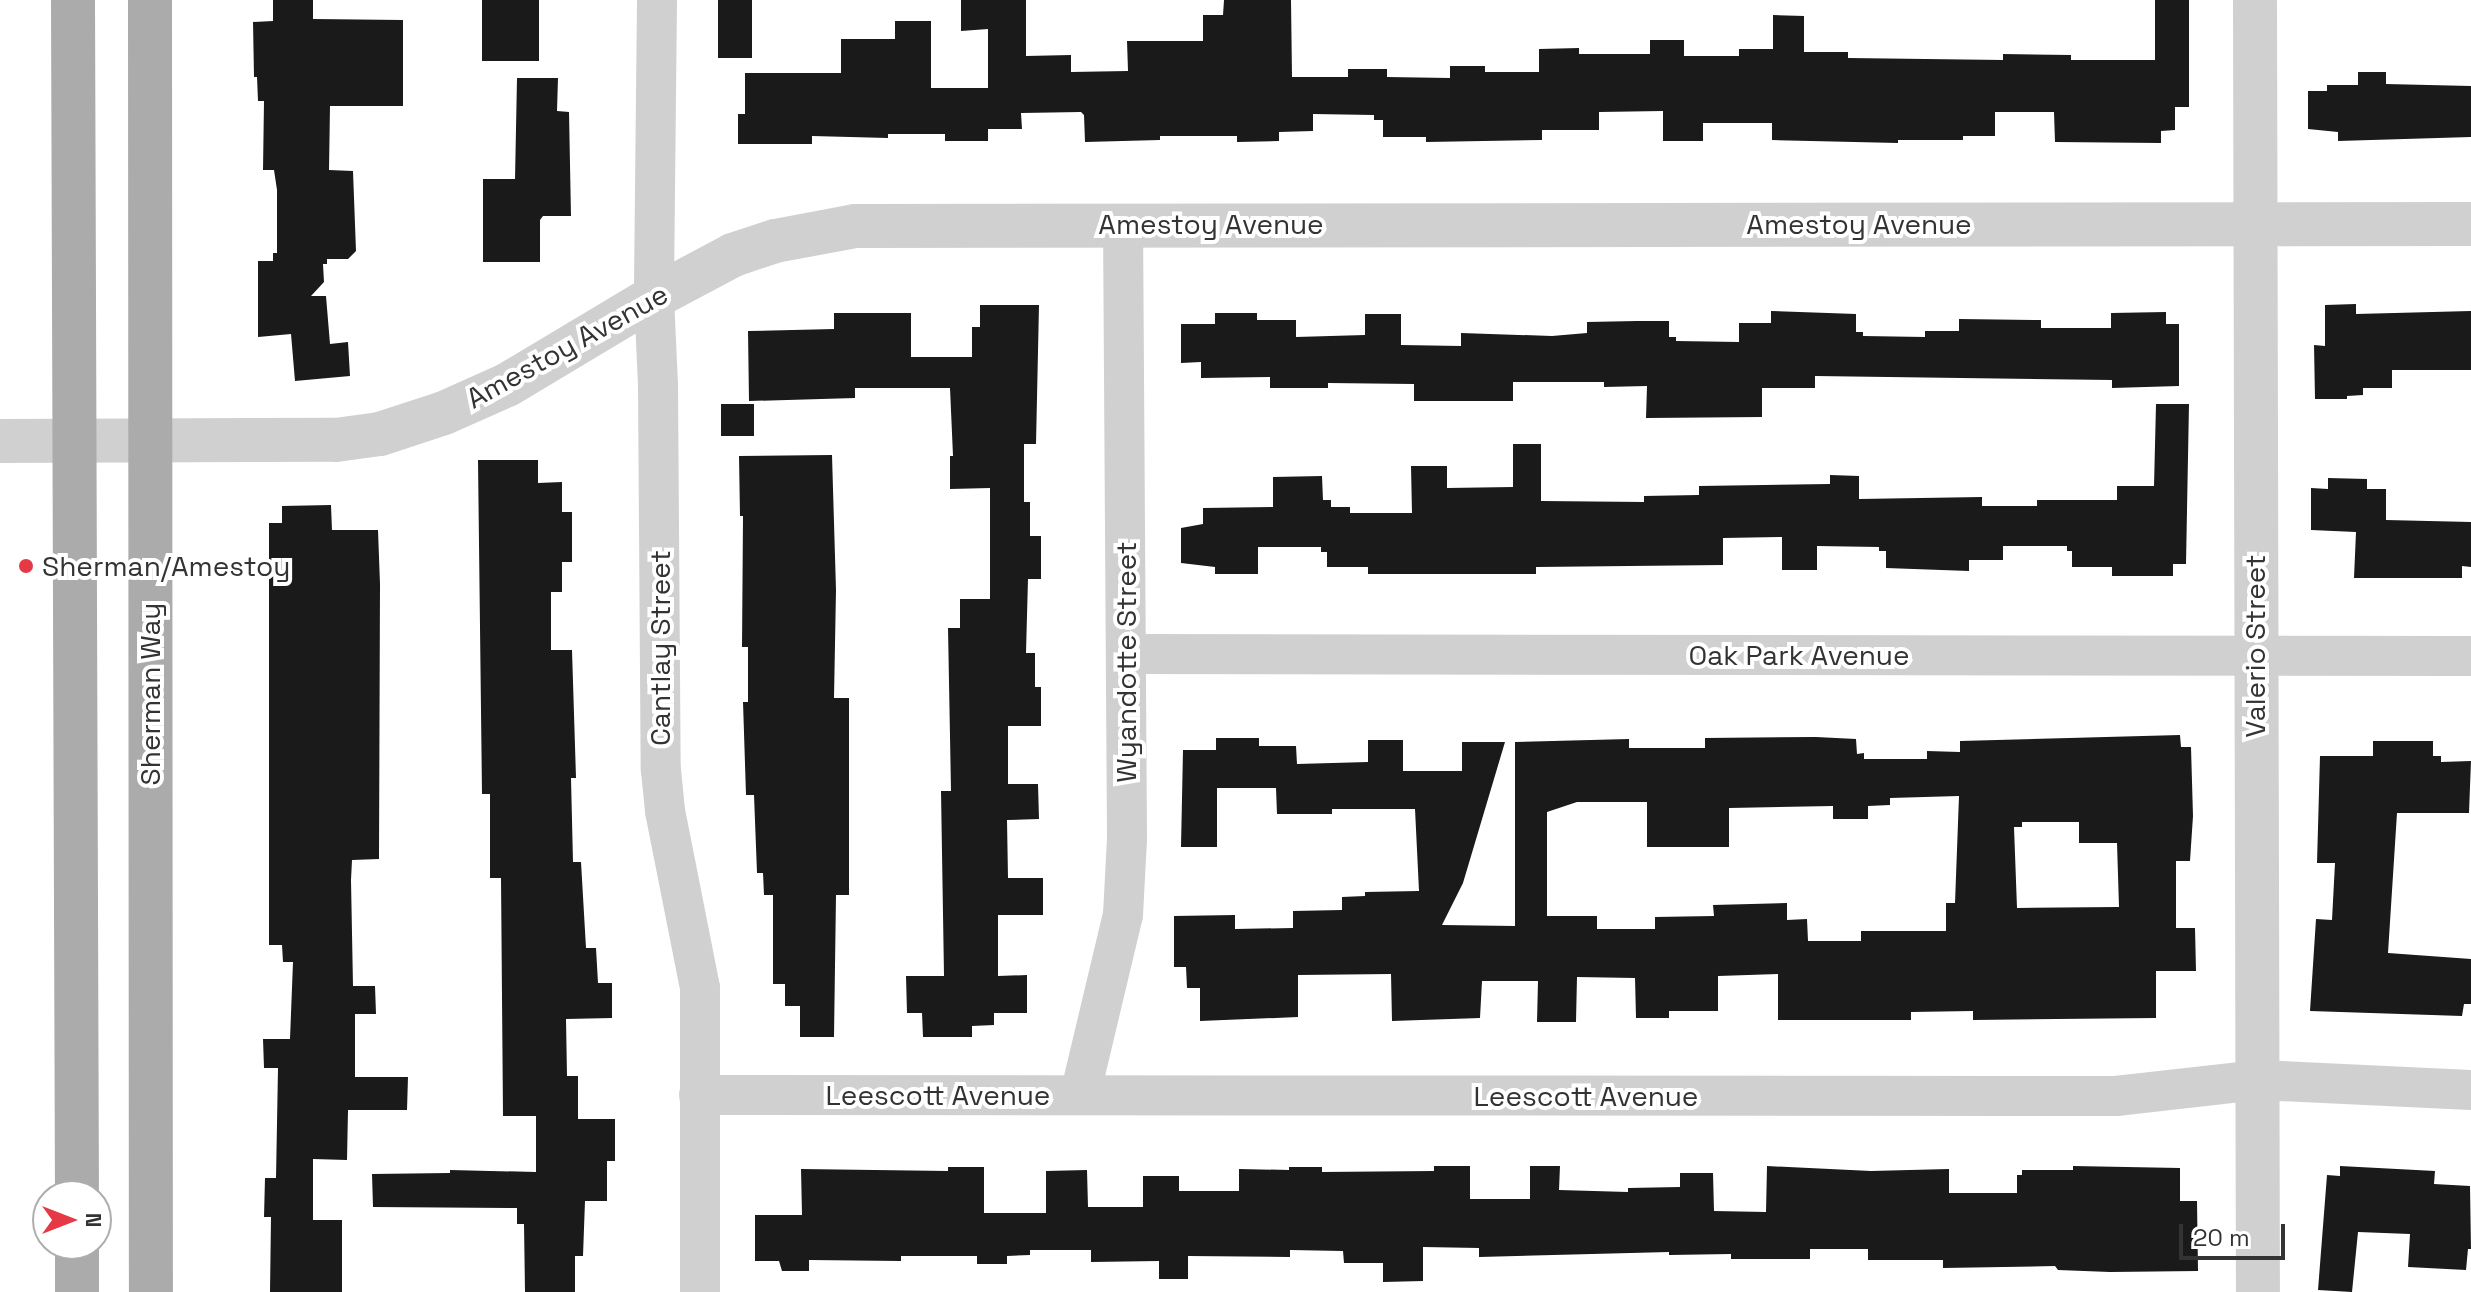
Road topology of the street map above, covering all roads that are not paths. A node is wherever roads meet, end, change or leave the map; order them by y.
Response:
1 (73, 0) edge
2 (150, 0) edge
3 (657, 0) edge
4 (2255, 0) edge
5 (1123, 224) junction
6 (2255, 224) junction
7 (2471, 224) edge
8 (654, 297) junction
9 (0, 441) edge
10 (73, 441) junction
11 (150, 441) junction
12 (1126, 654) junction
13 (2254, 656) junction
14 (2471, 656) edge
15 (2259, 1080) junction
16 (2471, 1090) edge
17 (699, 1095) junction
18 (1080, 1095) junction
19 (77, 1180) edge
20 (77, 1260) edge
21 (77, 1292) edge
22 (151, 1292) edge
23 (700, 1292) edge
24 (2258, 1292) edge

1 - 10 main road
2 - 11 main road, Sherman Way
3 - 8 street, Cantlay Street
4 - 6 street, Valerio Street
5 - 6 street, Amestoy Avenue
5 - 8 street, Amestoy Avenue
5 - 12 street, Wyandotte Street
6 - 7 street, Amestoy Avenue
6 - 13 street, Valerio Street
8 - 11 street, Amestoy Avenue
8 - 17 street, Cantlay Street
9 - 10 street, Amestoy Avenue
10 - 11 street, Amestoy Avenue
10 - 19 main road
11 - 22 main road, Sherman Way
12 - 13 street, Oak Park Avenue
12 - 18 street, Wyandotte Street
13 - 14 street, Oak Park Avenue
13 - 15 street, Valerio Street
15 - 16 street, Leescott Avenue
15 - 18 street, Leescott Avenue
15 - 24 street, Valerio Street
17 - 18 street, Leescott Avenue
17 - 23 street, Cantlay Street
20 - 21 main road

